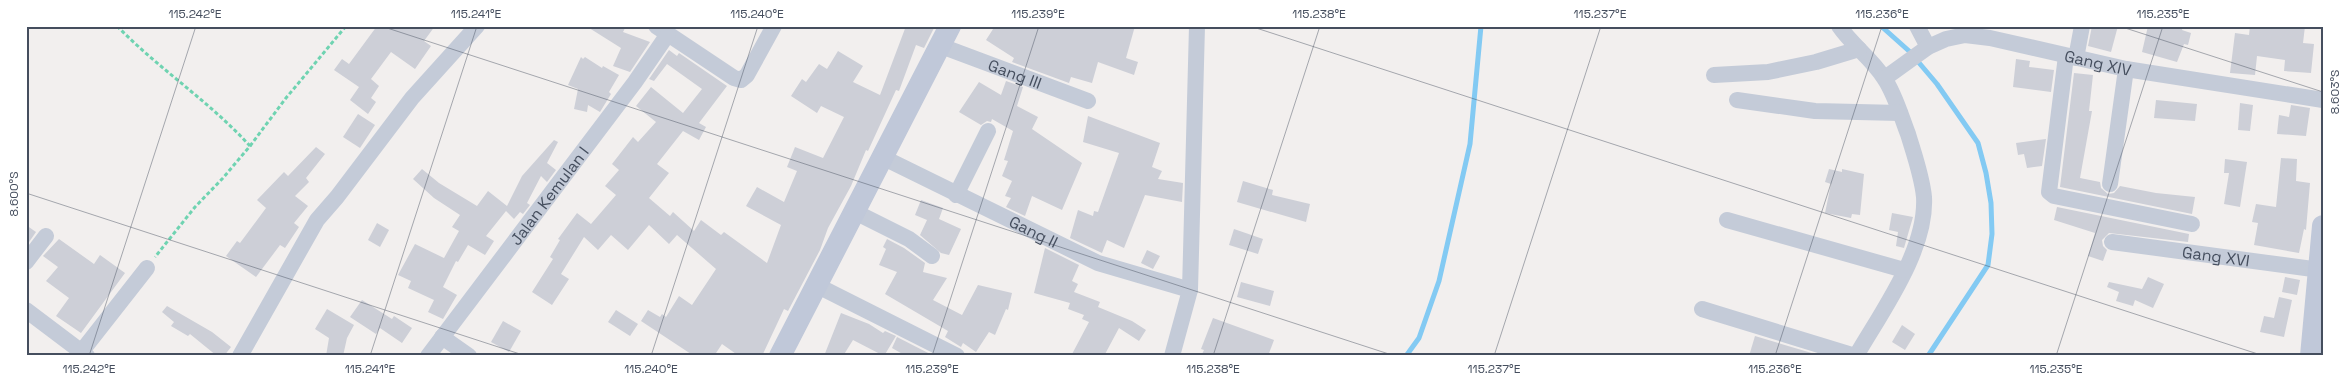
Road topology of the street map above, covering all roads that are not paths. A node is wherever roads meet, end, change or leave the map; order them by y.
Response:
1 (477, 26) edge
2 (774, 26) edge
3 (1197, 26) edge
4 (1839, 26) edge
5 (1916, 26) edge
6 (2082, 26) edge
7 (662, 30) edge
8 (1965, 31) edge
9 (946, 36) edge
10 (1858, 49) junction
11 (1924, 49) junction
12 (2071, 57) junction
13 (2126, 69) junction
14 (1714, 75) dead end
15 (1885, 78) junction
16 (1737, 100) dead end
17 (2323, 100) edge
18 (1088, 101) dead end
19 (1900, 113) junction
20 (988, 132) dead end
21 (882, 157) junction
22 (2110, 184) dead end
23 (956, 195) junction
24 (855, 212) junction
25 (1727, 220) dead end
26 (2192, 224) dead end
27 (2323, 226) edge
28 (46, 236) dead end
29 (2112, 242) dead end
30 (932, 256) dead end
31 (26, 262) edge
32 (146, 268) road end
33 (1904, 270) junction
34 (2320, 270) junction
35 (816, 285) junction
36 (1190, 290) junction
37 (1702, 309) dead end
38 (26, 310) edge
39 (442, 337) junction
40 (82, 354) edge
41 (240, 356) edge
42 (428, 356) edge
43 (469, 356) edge
44 (780, 356) edge
45 (957, 356) edge
46 (1172, 356) edge
47 (1855, 356) edge
48 (2310, 356) edge

1 - 41 street
2 - 7 street
3 - 36 street
4 - 10 street
5 - 11 street
6 - 12 street
7 - 39 street, Jalan Kemulan I
8 - 11 street, Gang XIV
8 - 12 street, Gang XIV
9 - 18 street, Gang III
9 - 21 street
10 - 14 street
10 - 15 street
11 - 15 street, Gang XIV
12 - 13 street, Gang XIV
12 - 26 street
13 - 17 street, Gang XIV
13 - 22 street
15 - 19 street
16 - 19 street
19 - 33 street
20 - 23 street
21 - 23 street, Gang II
21 - 24 street
23 - 36 street, Gang II
24 - 30 street
24 - 35 street
25 - 33 street
27 - 34 street
28 - 31 street
29 - 34 street, Gang XVI
32 - 40 street
33 - 47 street
34 - 48 street
35 - 44 street
35 - 45 street
36 - 46 street
37 - 47 street
38 - 40 street
39 - 42 street, Jalan Kemulan I
39 - 43 street

